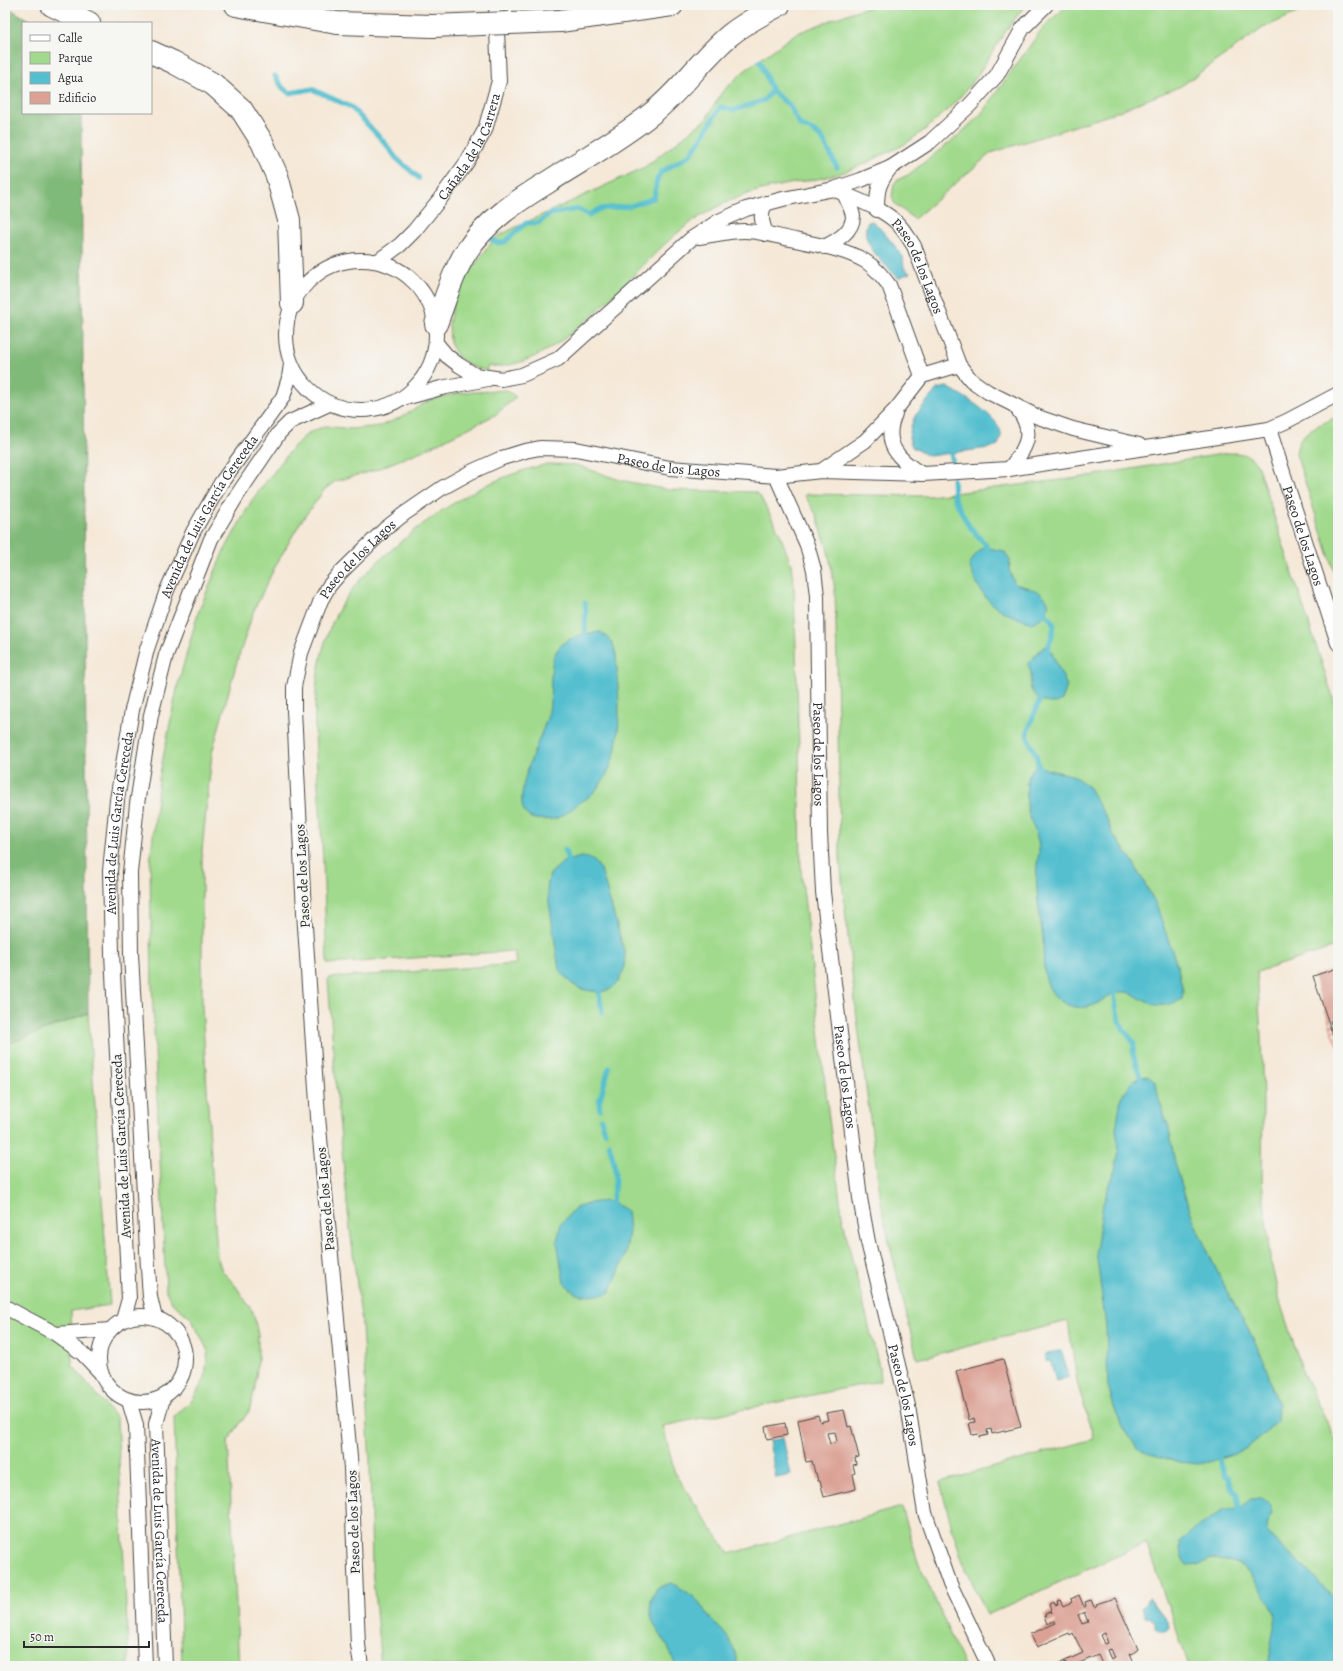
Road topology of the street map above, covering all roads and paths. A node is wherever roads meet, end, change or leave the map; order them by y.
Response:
1 (52, 5) edge
2 (236, 5) edge
3 (496, 5) edge
4 (672, 5) edge
5 (779, 5) edge
6 (1046, 5) edge
7 (87, 22) edge
8 (152, 52) edge
9 (890, 168) junction
10 (839, 192) junction
11 (766, 203) junction
12 (877, 210) junction
13 (766, 234) junction
14 (691, 239) junction
15 (824, 247) junction
16 (378, 262) junction
17 (292, 303) junction
18 (436, 334) junction
19 (291, 364) junction
20 (958, 365) junction
21 (922, 376) junction
22 (495, 378) junction
23 (1338, 394) edge
24 (401, 399) junction
25 (329, 404) junction
26 (1015, 406) junction
27 (897, 408) junction
28 (1269, 429) junction
29 (1145, 447) junction
30 (1009, 469) junction
31 (821, 472) junction
32 (923, 474) junction
33 (776, 476) junction
34 (1338, 643) edge
35 (5, 1307) edge
36 (155, 1318) junction
37 (123, 1320) junction
38 (110, 1330) junction
39 (56, 1334) junction
40 (100, 1372) junction
41 (163, 1398) junction
42 (129, 1401) junction
43 (145, 1666) edge
44 (164, 1666) edge
45 (361, 1666) edge
46 (989, 1666) edge

1 - 7 highway
2 - 4 highway, bridge
3 - 16 street, Cañada de la Carrera
5 - 18 highway
6 - 9 street
8 - 17 highway
9 - 10 street
9 - 12 street
10 - 11 street
10 - 12 street, Paseo de los Lagos
10 - 15 street
11 - 13 street
11 - 14 street
12 - 20 street, Paseo de los Lagos
13 - 14 street
13 - 15 street
14 - 22 street
15 - 21 street
16 - 17 street
16 - 18 street
17 - 19 street
18 - 22 street
18 - 24 street
19 - 25 street
19 - 37 street, Avenida de Luis García Cereceda
20 - 21 street
20 - 26 street, Paseo de los Lagos
21 - 27 street, Paseo de los Lagos
22 - 24 street
23 - 28 street, Paseo de los Lagos
24 - 25 street
25 - 36 street, Avenida de Luis García Cereceda
26 - 29 street, Paseo de los Lagos
26 - 30 street
27 - 31 street, Paseo de los Lagos
27 - 32 street, Paseo de los Lagos
28 - 29 street, Paseo de los Lagos
28 - 34 street, Paseo de los Lagos
29 - 30 street, Paseo de los Lagos
30 - 32 street, Paseo de los Lagos
31 - 32 street, Paseo de los Lagos
31 - 33 street, Paseo de los Lagos
33 - 45 street, Paseo de los Lagos
33 - 46 street, Paseo de los Lagos
35 - 39 street
36 - 37 street
36 - 41 street
37 - 38 street
38 - 39 street
38 - 40 street
39 - 40 street
40 - 42 street
41 - 42 street
41 - 44 street, Avenida de Luis García Cereceda
42 - 43 street, Avenida de Luis García Cereceda

